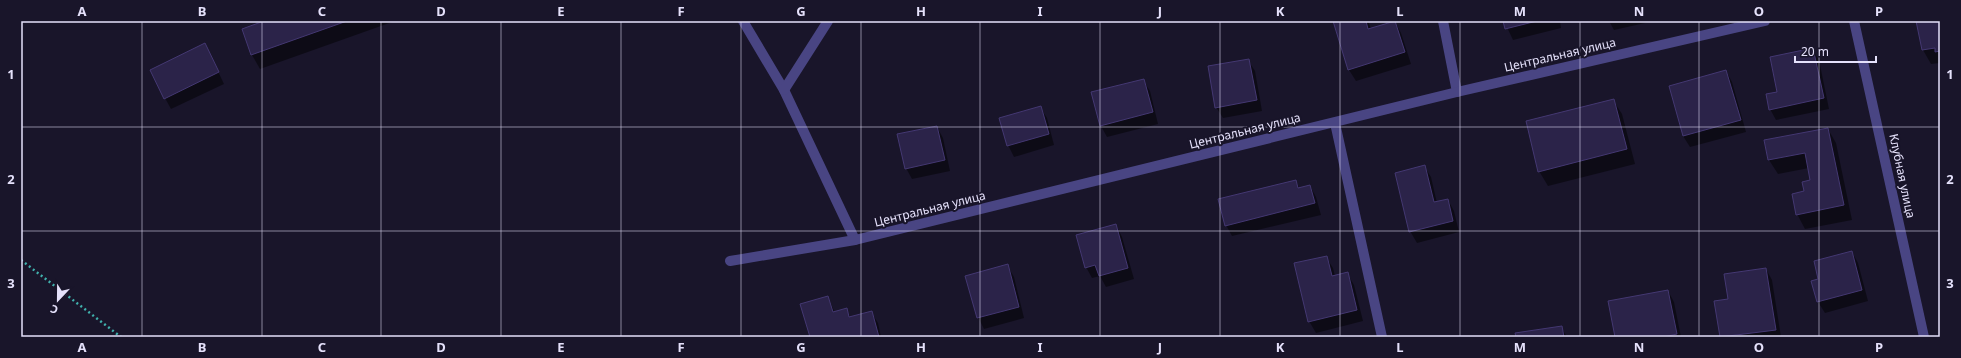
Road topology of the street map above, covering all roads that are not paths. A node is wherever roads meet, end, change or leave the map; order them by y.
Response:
1 (743, 21) edge
2 (828, 21) edge
3 (1443, 21) edge
4 (1765, 21) edge
5 (1854, 21) edge
6 (784, 90) junction
7 (1457, 92) junction
8 (1335, 123) junction
9 (855, 240) junction
10 (730, 261) dead end
11 (1921, 336) edge
12 (1382, 337) edge

1 - 6 street
2 - 6 street
3 - 7 street
4 - 7 street, Центральная улица
5 - 11 street, Клубная улица
6 - 9 street
7 - 8 street, Центральная улица
8 - 9 street, Центральная улица
8 - 12 street
9 - 10 street, Центральная улица

